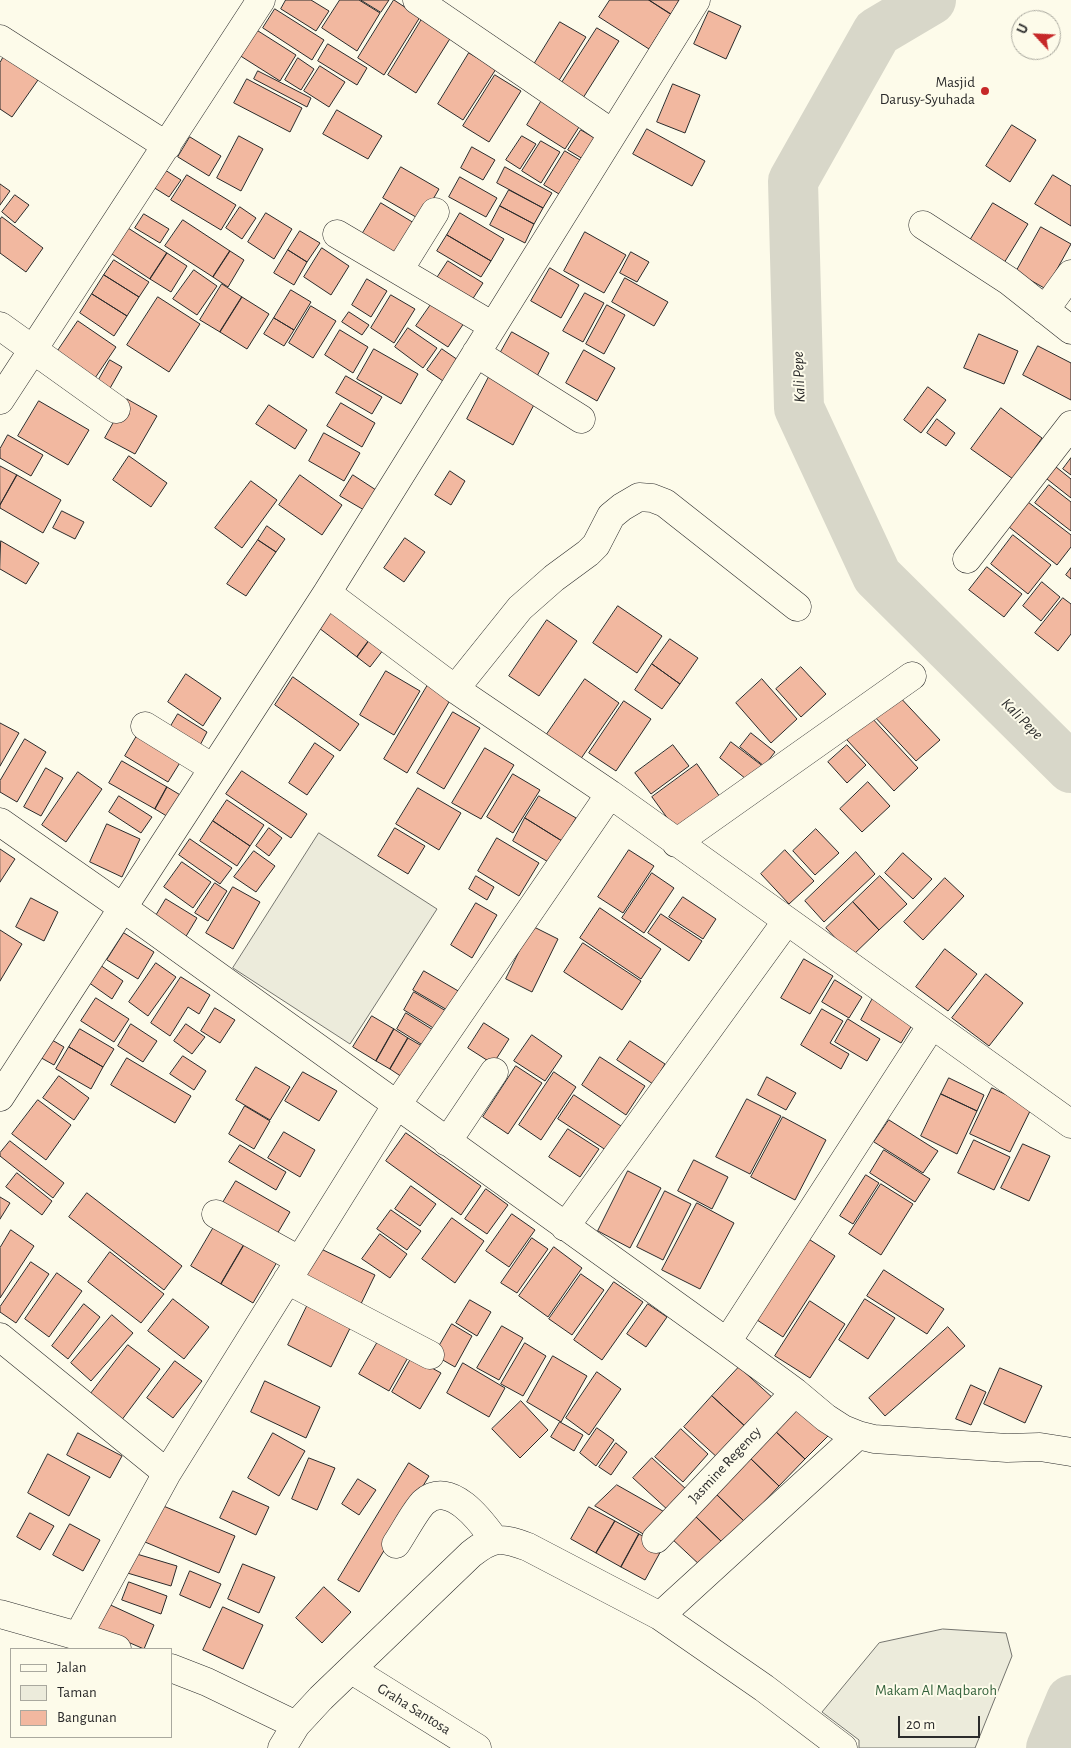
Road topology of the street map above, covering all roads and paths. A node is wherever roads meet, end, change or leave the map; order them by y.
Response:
1 (261, 0) edge
2 (417, 0) edge
3 (696, 0) edge
4 (0, 39) edge
5 (612, 133) junction
6 (167, 146) junction
7 (435, 212) dead end
8 (923, 225) dead end
9 (337, 234) dead end
10 (399, 270) junction
11 (1071, 274) edge
12 (1045, 310) junction
13 (0, 326) edge
14 (493, 326) junction
15 (1071, 330) edge
16 (33, 349) junction
17 (476, 353) junction
18 (0, 400) edge
19 (116, 409) dead end
20 (582, 419) dead end
21 (1071, 425) edge
22 (967, 559) dead end
23 (327, 593) junction
24 (797, 607) dead end
25 (912, 676) dead end
26 (455, 689) junction
27 (145, 726) dead end
28 (214, 768) junction
29 (610, 794) junction
30 (0, 822) edge
31 (676, 843) junction
32 (123, 908) junction
33 (786, 922) junction
34 (932, 1025) junction
35 (494, 1072) dead end
36 (0, 1098) edge
37 (396, 1106) junction
38 (1071, 1124) edge
39 (447, 1142) junction
40 (216, 1214) dead end
41 (566, 1227) junction
42 (293, 1270) junction
43 (727, 1342) junction
44 (2, 1343) edge
45 (430, 1355) dead end
46 (795, 1392) junction
47 (858, 1435) junction
48 (1071, 1452) edge
49 (168, 1473) junction
50 (494, 1539) junction
51 (656, 1539) dead end
52 (396, 1544) dead end
53 (0, 1614) edge
54 (660, 1616) junction
55 (78, 1636) junction
56 (114, 1648) edge
57 (172, 1668) edge
58 (352, 1670) junction
59 (296, 1725) junction
60 (282, 1748) edge
61 (477, 1748) edge
62 (843, 1748) edge

1 - 6 street
2 - 5 street
3 - 5 street
4 - 6 street
5 - 14 street
6 - 16 street
7 - 10 street
8 - 12 street
9 - 10 street
10 - 14 street
11 - 12 street
12 - 15 street
13 - 16 street
14 - 17 street
16 - 18 street
16 - 19 street
17 - 20 street
17 - 23 street
21 - 22 street
23 - 26 street
23 - 28 street
24 - 26 street
25 - 31 street
26 - 29 street
27 - 28 street
28 - 32 street
29 - 31 street
29 - 37 street
30 - 32 street
31 - 33 street
32 - 36 street
32 - 37 street
33 - 34 street
33 - 41 street
34 - 38 street
34 - 43 street
35 - 39 street
37 - 39 street
37 - 42 street
39 - 41 street
40 - 42 street
41 - 43 street
42 - 45 street
42 - 49 street
43 - 46 street
44 - 49 street
46 - 47 street
46 - 51 street, Jasmine Regency
47 - 48 street
47 - 54 street
49 - 55 street
50 - 52 street
50 - 54 street
50 - 58 street
53 - 55 street
54 - 62 street
55 - 56 street
57 - 59 street
58 - 59 street
58 - 61 street, Graha Santosa
59 - 60 street

